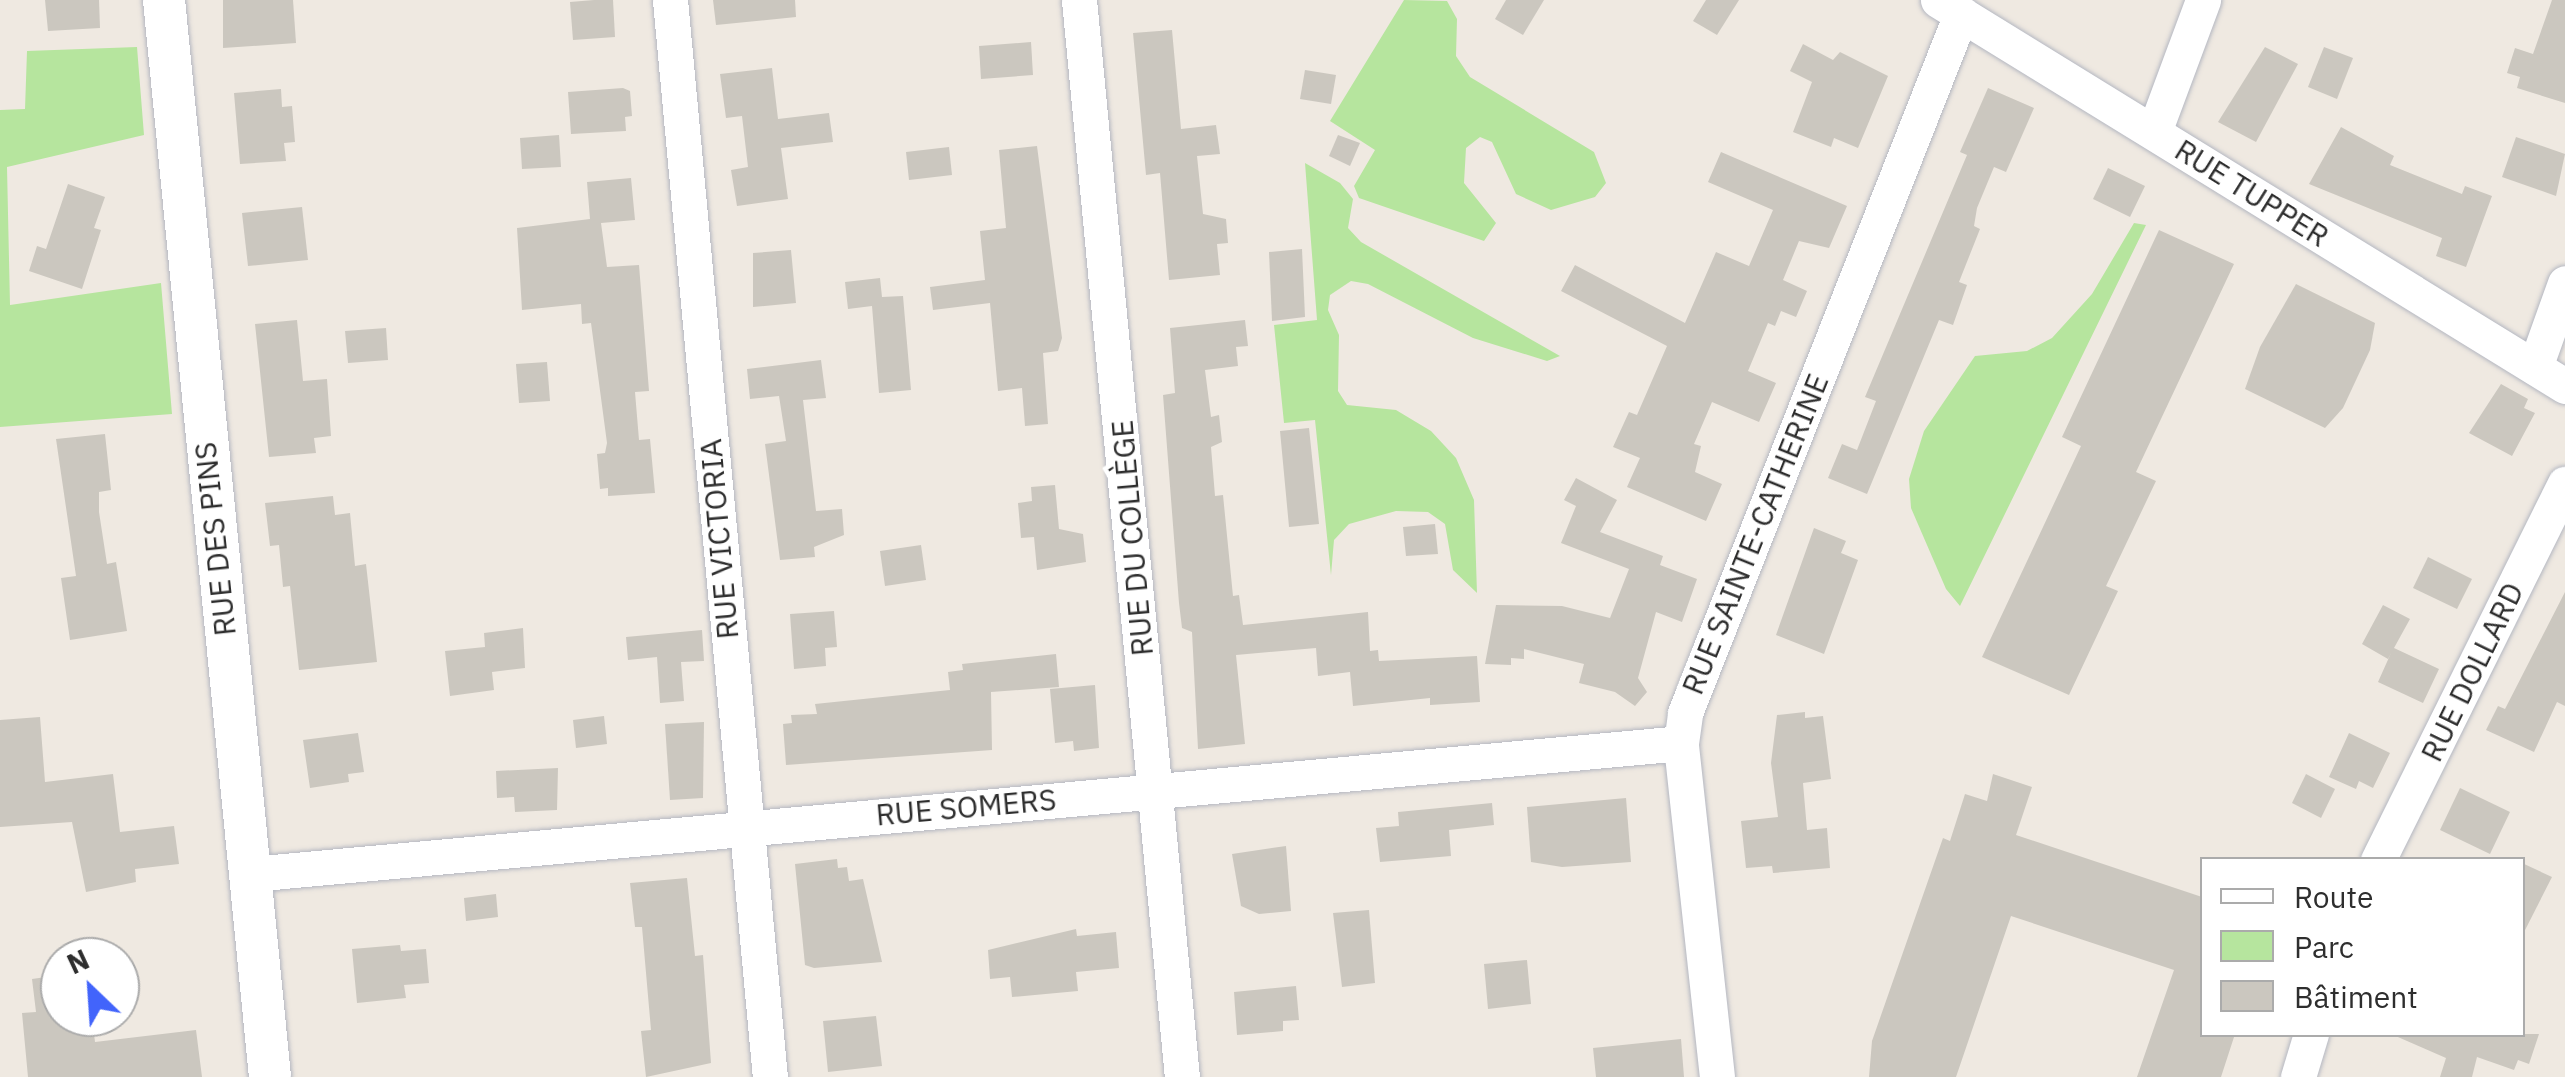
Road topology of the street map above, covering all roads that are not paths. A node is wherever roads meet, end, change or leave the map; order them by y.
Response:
1 (164, 0) edge
2 (670, 0) edge
3 (1080, 0) edge
4 (2203, 0) edge
5 (1949, 7) edge
6 (2154, 132) junction
7 (2565, 283) edge
8 (2535, 367) junction
9 (2565, 386) edge
10 (2565, 484) edge
11 (1681, 743) junction
12 (1154, 789) junction
13 (746, 828) junction
14 (2379, 857) edge
15 (251, 874) junction
16 (2310, 1037) edge
17 (270, 1077) edge
18 (770, 1077) edge
19 (1182, 1077) edge
20 (1717, 1077) edge
21 (2298, 1077) edge

1 - 15 street, RUE DES PINS
2 - 13 street, RUE VICTORIA
3 - 12 street, RUE DU COLLÈGE
4 - 6 street
5 - 6 street, RUE TUPPER
5 - 11 street, RUE SAINTE-CATHERINE
6 - 8 street, RUE TUPPER
7 - 8 street
8 - 9 street, RUE TUPPER
10 - 14 street, RUE DOLLARD
11 - 12 street, RUE SOMERS
11 - 20 street, RUE SAINTE-CATHERINE
12 - 13 street, RUE SOMERS
12 - 19 street, RUE DU COLLÈGE
13 - 15 street, RUE SOMERS
13 - 18 street, RUE VICTORIA
15 - 17 street, RUE DES PINS
16 - 21 street

